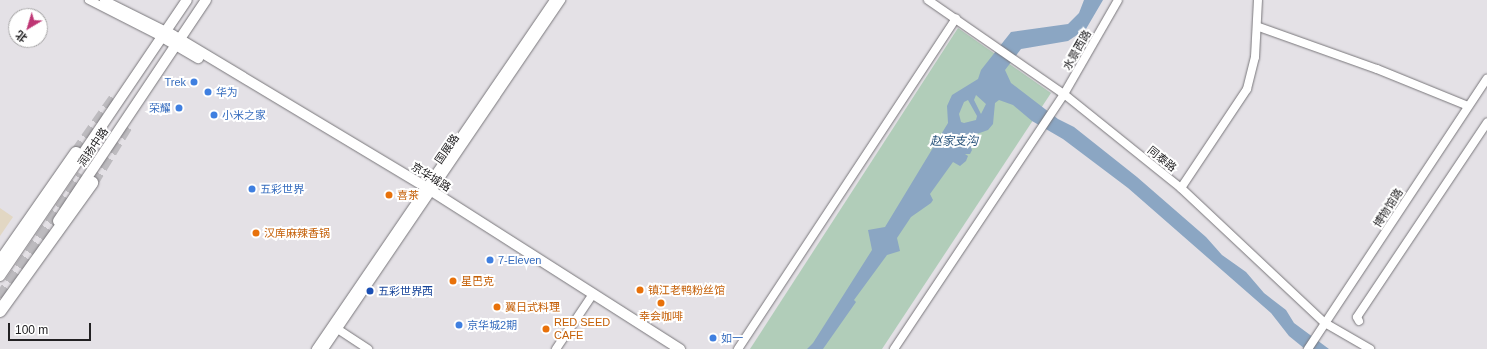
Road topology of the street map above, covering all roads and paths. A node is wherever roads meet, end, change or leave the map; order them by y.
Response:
1 (89, 0) edge
2 (104, 0) edge
3 (187, 0) edge
4 (206, 0) edge
5 (554, 0) edge
6 (561, 0) edge
7 (928, 0) edge
8 (1118, 0) edge
9 (1258, 0) edge
10 (956, 18) junction
11 (1259, 27) junction
12 (164, 34) junction
13 (178, 42) junction
14 (1487, 79) edge
15 (1064, 94) junction
16 (1468, 106) junction
17 (1487, 123) edge
18 (76, 153) tunnel mouth
19 (92, 183) tunnel mouth
20 (1181, 188) junction
21 (427, 192) junction
22 (0, 262) edge
23 (0, 276) edge
24 (592, 296) junction
25 (0, 307) edge
26 (0, 311) edge
27 (1359, 321) dead end
28 (1325, 323) junction
29 (335, 327) junction
30 (316, 349) edge
31 (324, 349) edge
32 (368, 349) edge
33 (556, 349) edge
34 (669, 349) edge
35 (680, 349) edge
36 (738, 349) edge
37 (894, 349) edge
38 (1308, 349) edge
39 (1370, 349) edge

1 - 12 street
2 - 12 street
3 - 12 main road, 润扬中路
4 - 13 main road, 润扬中路
5 - 21 street, 国展路
6 - 21 street, 国展路
7 - 10 street, 同泰路
8 - 15 street, 水景西路
9 - 11 street
10 - 15 street, 同泰路
10 - 36 street
11 - 16 street
11 - 20 street
12 - 13 main road, 京华城路
12 - 23 main road, 润扬中路
13 - 21 main road, 京华城路
13 - 25 main road, 润扬中路
14 - 16 street, 博物馆路
15 - 20 street, 同泰路
15 - 37 street, 水景西路
16 - 28 street, 博物馆路
17 - 27 street
18 - 22 highway
19 - 26 highway
20 - 28 street, 同泰路
21 - 24 main road, 京华城路
21 - 29 street, 国展路
24 - 33 street
24 - 34 main road, 京华城路
24 - 35 main road, 京华城路
28 - 38 street, 博物馆路
28 - 39 street, 同泰路
29 - 30 street, 国展路
29 - 31 street, 国展路
29 - 32 street

